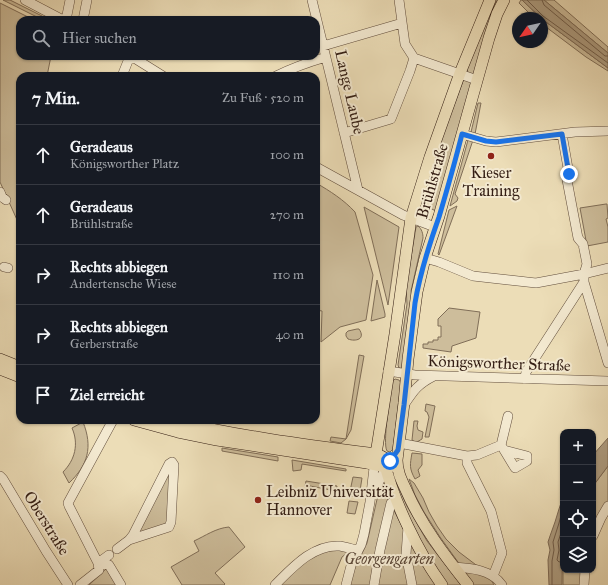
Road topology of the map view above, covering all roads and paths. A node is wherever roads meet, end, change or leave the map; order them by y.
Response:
1 (25, 0) edge
2 (70, 0) edge
3 (87, 0) edge
4 (312, 0) edge
5 (399, 0) edge
6 (490, 0) edge
7 (504, 0) edge
8 (57, 16) edge
9 (66, 16) edge
10 (84, 16) edge
11 (316, 16) edge
12 (402, 23) junction
13 (320, 33) edge
14 (323, 46) junction
15 (326, 57) junction
16 (414, 58) junction
17 (320, 59) edge
18 (129, 60) edge
19 (137, 60) edge
20 (316, 60) edge
21 (124, 72) edge
22 (157, 72) edge
23 (285, 72) edge
24 (460, 73) junction
25 (477, 80) junction
26 (608, 131) edge
27 (344, 133) junction
28 (462, 134) junction
29 (562, 134) junction
30 (320, 169) edge
31 (358, 190) junction
32 (0, 192) edge
33 (6, 200) dead end
34 (410, 218) junction
35 (435, 227) junction
36 (425, 258) junction
37 (608, 268) edge
38 (584, 278) junction
39 (0, 359) edge
40 (608, 363) edge
41 (16, 365) edge
42 (0, 369) edge
43 (388, 371) junction
44 (407, 374) junction
45 (16, 375) edge
46 (435, 376) junction
47 (525, 379) junction
48 (608, 381) edge
49 (404, 405) junction
50 (508, 416) dead end
51 (111, 424) edge
52 (149, 424) edge
53 (189, 424) edge
54 (398, 447) junction
55 (467, 456) junction
56 (384, 462) junction
57 (0, 476) edge
58 (391, 503) dead end
59 (608, 506) edge
60 (408, 527) junction
61 (596, 529) edge
62 (129, 540) junction
63 (117, 549) dead end
64 (358, 551) junction
65 (108, 555) dead end
66 (98, 563) junction
67 (454, 568) junction
68 (585, 573) edge
69 (493, 576) junction
70 (68, 585) edge
71 (80, 585) edge
72 (121, 585) edge
73 (275, 585) edge
74 (346, 585) edge
75 (374, 585) edge
76 (412, 585) edge
77 (442, 585) edge
78 (468, 585) edge
79 (502, 585) edge
80 (584, 585) edge

1 - 8 street
2 - 9 street
3 - 10 street
4 - 11 street, Lange Laube
5 - 12 street
6 - 24 main road, Brühlstraße
7 - 25 main road, Brühlstraße
12 - 14 street
12 - 16 street
13 - 14 street, Lange Laube
14 - 15 street, Lange Laube
15 - 17 street
15 - 27 street, Lange Laube
16 - 24 street
16 - 27 street
18 - 21 street
19 - 22 street
20 - 23 street
24 - 25 street
24 - 34 main road, Brühlstraße
25 - 28 main road, Brühlstraße
26 - 29 street
27 - 31 street, Lange Laube
28 - 29 street
28 - 35 main road, Brühlstraße
29 - 38 street
30 - 31 street
31 - 34 street
32 - 33 street
34 - 35 street
34 - 43 main road, Brühlstraße
35 - 36 main road, Brühlstraße
36 - 38 street
36 - 44 main road, Brühlstraße
37 - 38 street
38 - 40 street
38 - 47 street
39 - 41 main road
42 - 45 main road
43 - 44 street, Königsworther Straße
43 - 56 main road, Brühlstraße
44 - 46 street, Königsworther Straße
44 - 49 main road, Brühlstraße
46 - 47 street, Königsworther Straße
46 - 49 street
47 - 48 street, Königsworther Straße
49 - 54 main road, Brühlstraße
50 - 55 street
51 - 66 street
52 - 56 main road
53 - 56 main road
54 - 55 street
54 - 56 main road, Brühlstraße
55 - 69 street
56 - 60 main road
56 - 64 street
56 - 67 main road
57 - 70 street, Oberstraße
58 - 75 street
59 - 61 street
60 - 76 street
60 - 77 main road
62 - 62 street
62 - 63 street
64 - 73 street
64 - 74 street
65 - 66 street
66 - 71 street
66 - 72 street
67 - 69 street
67 - 78 main road
68 - 80 street
69 - 79 street

